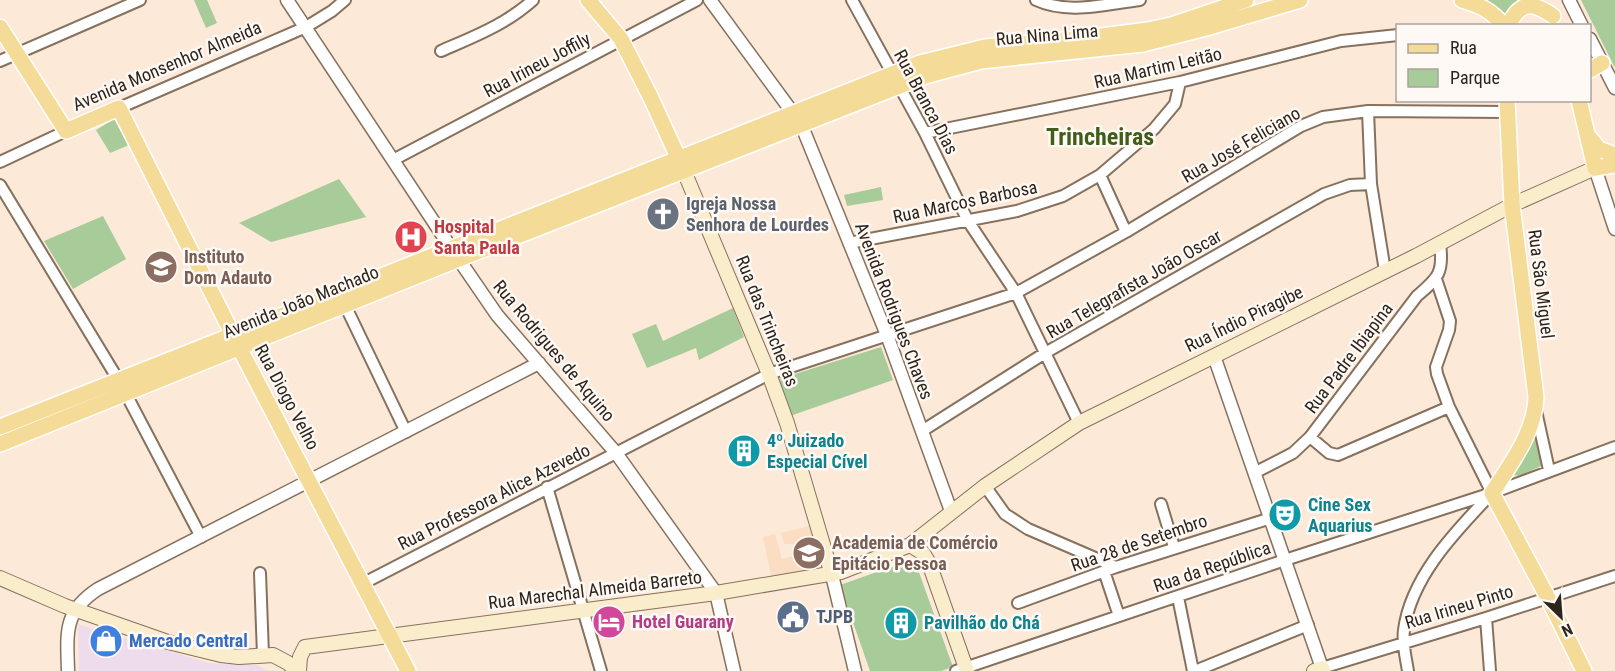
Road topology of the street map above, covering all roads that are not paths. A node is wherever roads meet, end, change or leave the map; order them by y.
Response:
1 (140, 0) edge
2 (287, 0) edge
3 (345, 0) edge
4 (533, 0) edge
5 (588, 0) edge
6 (697, 0) edge
7 (710, 0) edge
8 (852, 0) edge
9 (1036, 0) edge
10 (1140, 0) edge
11 (1246, 0) edge
12 (1300, 0) edge
13 (1462, 0) edge
14 (1547, 0) edge
15 (1569, 0) edge
16 (1555, 21) edge
17 (1504, 24) edge
18 (1507, 24) edge
19 (1581, 24) edge
20 (0, 27) edge
21 (306, 27) junction
22 (1396, 35) edge
23 (621, 39) junction
24 (1591, 44) edge
25 (441, 51) dead end
26 (17, 54) junction
27 (0, 61) edge
28 (1596, 66) edge
29 (895, 79) junction
30 (1180, 82) junction
31 (1615, 88) edge
32 (1580, 102) edge
33 (1507, 106) edge
34 (119, 108) junction
35 (1368, 111) junction
36 (798, 118) junction
37 (66, 131) junction
38 (925, 133) junction
39 (1589, 137) junction
40 (1615, 155) edge
41 (393, 160) junction
42 (0, 162) edge
43 (681, 164) junction
44 (1615, 165) edge
45 (1595, 168) junction
46 (1100, 175) junction
47 (1371, 184) junction
48 (0, 185) edge
49 (1512, 205) junction
50 (968, 221) junction
51 (1615, 229) edge
52 (1126, 232) junction
53 (849, 243) junction
54 (1440, 244) junction
55 (455, 254) junction
56 (1385, 271) junction
57 (1436, 279) junction
58 (1016, 293) junction
59 (345, 305) junction
60 (886, 335) junction
61 (236, 342) junction
62 (1045, 353) junction
63 (1214, 356) junction
64 (539, 363) junction
65 (769, 374) junction
66 (123, 387) junction
67 (1449, 407) junction
68 (1536, 411) junction
69 (1079, 423) junction
70 (0, 428) edge
71 (406, 432) junction
72 (922, 432) junction
73 (1310, 437) junction
74 (0, 444) edge
75 (1615, 447) edge
76 (616, 453) junction
77 (1549, 470) junction
78 (1256, 472) junction
79 (310, 482) junction
80 (985, 486) junction
81 (548, 487) junction
82 (1492, 492) junction
83 (1161, 504) dead end
84 (951, 511) junction
85 (1271, 518) junction
86 (201, 537) junction
87 (910, 545) junction
88 (1174, 547) junction
89 (1285, 560) junction
90 (1116, 567) junction
91 (1104, 571) junction
92 (260, 573) dead end
93 (832, 575) junction
94 (1615, 576) edge
95 (0, 578) edge
96 (362, 584) junction
97 (716, 593) junction
98 (1178, 597) junction
99 (1548, 598) junction
100 (1018, 603) dead end
101 (75, 610) junction
102 (583, 610) junction
103 (1119, 616) junction
104 (1486, 618) junction
105 (1308, 625) junction
106 (389, 635) junction
107 (1403, 642) junction
108 (263, 655) junction
109 (963, 670) edge
110 (1320, 670) edge
111 (68, 671) edge
112 (298, 671) edge
113 (408, 671) edge
114 (601, 671) edge
115 (734, 671) edge
116 (855, 671) edge
117 (1194, 671) edge
118 (1408, 671) edge
119 (1490, 671) edge
120 (1584, 671) edge

1 - 26 street
2 - 21 street, Rua Rodrigues de Aquino
3 - 21 street, Avenida Monsenhor Almeida
4 - 25 street
5 - 23 main road, Rua das Trincheiras
6 - 23 street, Rua Irineu Joffily
7 - 36 street, Avenida Rodrigues Chaves
8 - 29 street, Rua Branca Dias
9 - 10 street
11 - 29 main road, Rua Nina Lima
12 - 29 main road, Rua Nina Lima
13 - 17 main road
14 - 16 main road
15 - 19 street
16 - 18 main road
20 - 26 main road
21 - 34 street, Avenida Monsenhor Almeida
21 - 41 street, Rua Rodrigues de Aquino
22 - 30 street, Rua Martim Leitão
23 - 41 street, Rua Irineu Joffily
23 - 43 main road, Rua das Trincheiras
24 - 28 street
26 - 27 street
26 - 37 main road
28 - 31 street
29 - 36 main road, Rua Nina Lima
29 - 38 street, Rua Branca Dias
30 - 38 street, Rua Martim Leitão
30 - 46 street, Rua Marcos Barbosa
32 - 39 main road
33 - 35 street, Rua José Feliciano
33 - 49 main road, Rua São Miguel
34 - 37 main road, Avenida Monsenhor Almeida
34 - 61 main road, Rua Diogo Velho
35 - 47 street
35 - 52 street, Rua José Feliciano
36 - 43 main road, Rua Nina Lima
36 - 53 street, Avenida Rodrigues Chaves
37 - 42 street, Avenida Monsenhor Almeida
38 - 50 street, Rua Branca Dias
39 - 40 main road
39 - 45 main road
41 - 55 street, Rua Rodrigues de Aquino
43 - 55 main road, Avenida João Machado
43 - 65 main road, Rua das Trincheiras
44 - 45 main road, Rua Índio Piragibe
45 - 49 main road, Rua Índio Piragibe
45 - 51 street
46 - 50 street, Rua Marcos Barbosa
46 - 52 street
47 - 56 street
47 - 62 street, Rua Telegrafista João Oscar
48 - 66 street
49 - 54 main road, Rua Índio Piragibe
49 - 68 main road, Rua São Miguel
50 - 53 street, Rua Marcos Barbosa
50 - 58 street, Rua Branca Dias
52 - 58 street, Rua José Feliciano
53 - 60 street, Avenida Rodrigues Chaves
54 - 56 main road, Rua Índio Piragibe
54 - 57 street
55 - 59 main road, Avenida João Machado
55 - 61 main road, Avenida João Machado
55 - 64 street, Rua Rodrigues de Aquino
56 - 63 main road, Rua Índio Piragibe
57 - 67 street
57 - 73 street, Rua Padre Ibiapina
58 - 60 street, Rua José Feliciano
58 - 62 street, Rua Branca Dias
59 - 61 main road, Avenida João Machado
59 - 71 street
60 - 65 street, Rua Professora Alice Azevedo
60 - 72 street, Avenida Rodrigues Chaves
61 - 66 main road, Avenida João Machado
61 - 79 main road, Rua Diogo Velho
62 - 69 street, Rua Branca Dias
62 - 72 street, Rua Telegrafista João Oscar
63 - 69 main road, Rua Índio Piragibe
63 - 78 street
64 - 71 street
64 - 76 street, Rua Rodrigues de Aquino
65 - 76 street, Rua Professora Alice Azevedo
65 - 93 main road, Rua das Trincheiras
66 - 70 main road, Avenida João Machado
66 - 74 main road, Avenida João Machado
66 - 86 street
67 - 73 street
67 - 82 street
68 - 77 street, Rua São Miguel
68 - 82 main road
69 - 80 main road, Rua Índio Piragibe
71 - 79 street
72 - 84 street, Avenida Rodrigues Chaves
73 - 78 street, Rua Padre Ibiapina
75 - 77 street, Rua da República
76 - 81 street, Rua Professora Alice Azevedo
76 - 97 street, Rua Rodrigues de Aquino
77 - 82 street, Rua da República
78 - 85 street
79 - 86 street
79 - 96 main road, Rua Diogo Velho
80 - 84 main road, Rua Índio Piragibe
80 - 90 street
81 - 96 street, Rua Professora Alice Azevedo
81 - 102 street
82 - 89 street, Rua da República
82 - 99 main road
82 - 107 street
83 - 88 street
84 - 87 main road, Rua Índio Piragibe
85 - 88 street, Rua 28 de Setembro
85 - 89 street
86 - 101 street
87 - 93 main road, Rua Marechal Almeida Barreto
87 - 109 main road
88 - 90 street, Rua 28 de Setembro
89 - 98 street, Rua da República
89 - 105 street
90 - 91 street, Rua 28 de Setembro
91 - 100 street, Rua 28 de Setembro
91 - 103 street
92 - 108 street
93 - 97 main road, Rua Marechal Almeida Barreto
93 - 116 street
94 - 99 street, Rua Irineu Pinto
95 - 101 main road, Rua Marechal Almeida Barreto
96 - 106 main road, Rua Diogo Velho
97 - 102 main road, Rua Marechal Almeida Barreto
97 - 115 street, Rua Rodrigues de Aquino
98 - 103 street, Rua da República
98 - 117 street
99 - 104 street, Rua Irineu Pinto
99 - 120 main road
101 - 108 main road, Rua Marechal Almeida Barreto
101 - 111 street
102 - 106 main road, Rua Marechal Almeida Barreto
102 - 114 street
103 - 109 street, Rua da República
104 - 107 street, Rua Irineu Pinto
104 - 119 street
105 - 110 street
105 - 117 street
106 - 112 main road, Rua Marechal Almeida Barreto
106 - 113 main road, Rua Diogo Velho
107 - 110 street, Rua Irineu Pinto
107 - 118 street
108 - 112 main road, Rua Marechal Almeida Barreto

